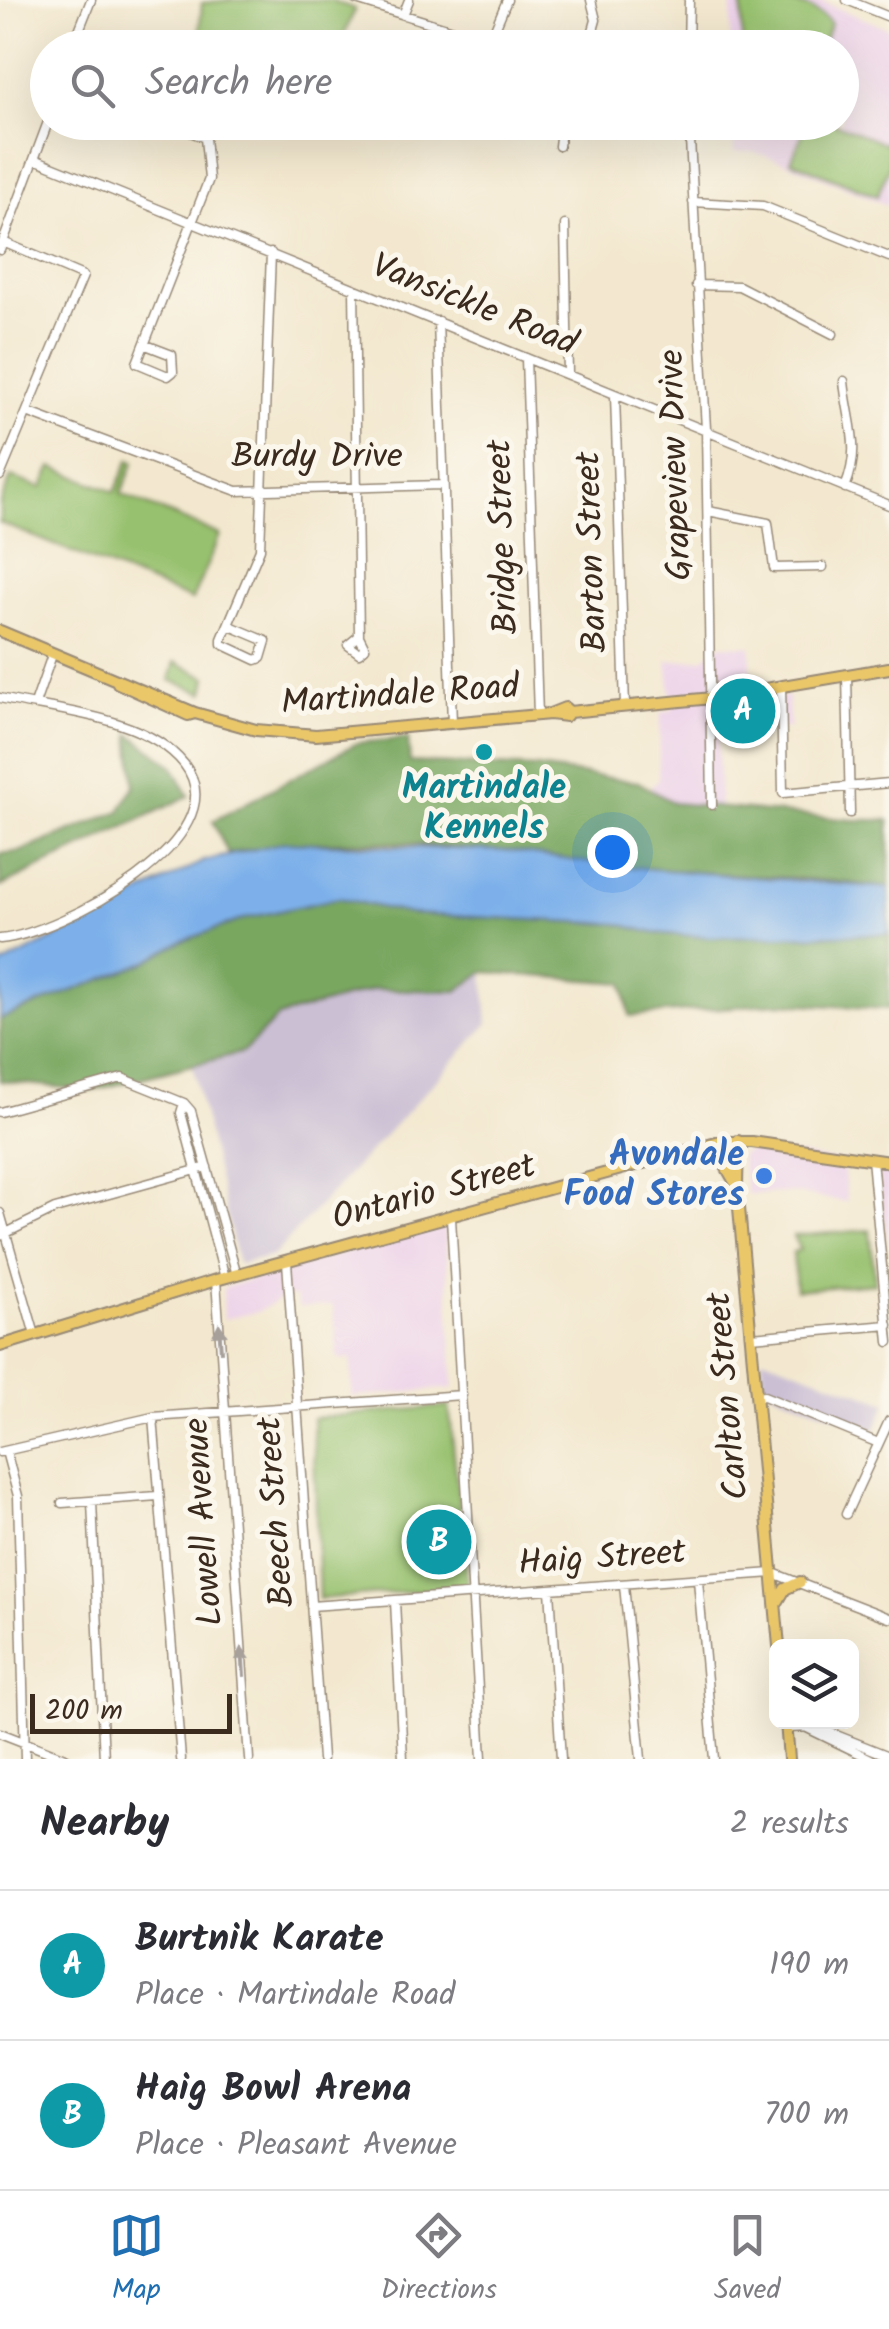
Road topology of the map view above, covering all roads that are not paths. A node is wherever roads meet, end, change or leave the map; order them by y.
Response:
1 (91, 0) edge
2 (356, 0) edge
3 (409, 0) edge
4 (506, 0) edge
5 (591, 0) edge
6 (689, 0) edge
7 (847, 0) edge
8 (402, 15) junction
9 (889, 17) edge
10 (79, 30) edge
11 (446, 30) edge
12 (494, 30) edge
13 (593, 30) edge
14 (688, 30) edge
15 (43, 140) edge
16 (206, 140) edge
17 (560, 140) edge
18 (690, 140) edge
19 (559, 146) dead end
20 (37, 160) junction
21 (693, 202) junction
22 (196, 224) junction
23 (565, 225) dead end
24 (2, 246) edge
25 (270, 252) junction
26 (889, 258) edge
27 (696, 286) junction
28 (354, 288) junction
29 (438, 321) junction
30 (833, 334) dead end
31 (146, 346) junction
32 (526, 358) junction
33 (568, 374) junction
34 (844, 380) dead end
35 (615, 394) junction
36 (27, 412) junction
37 (706, 429) junction
38 (0, 476) edge
39 (441, 485) junction
40 (260, 488) junction
41 (846, 488) junction
42 (360, 489) junction
43 (889, 504) edge
44 (708, 510) junction
45 (823, 567) dead end
46 (228, 625) junction
47 (0, 632) edge
48 (359, 636) dead end
49 (52, 655) junction
50 (889, 668) edge
51 (847, 675) junction
52 (781, 686) junction
53 (0, 698) edge
54 (712, 698) junction
55 (36, 704) junction
56 (626, 708) junction
57 (538, 715) junction
58 (452, 724) junction
59 (889, 783) edge
60 (850, 785) junction
61 (712, 805) dead end
62 (850, 813) dead end
63 (0, 940) edge
64 (184, 1103) junction
65 (0, 1112) edge
66 (738, 1141) junction
67 (696, 1148) junction
68 (872, 1159) junction
69 (889, 1162) edge
70 (207, 1166) junction
71 (196, 1170) junction
72 (737, 1186) junction
73 (0, 1214) edge
74 (451, 1218) junction
75 (3, 1234) edge
76 (287, 1262) junction
77 (237, 1275) junction
78 (220, 1279) junction
79 (888, 1325) edge
80 (35, 1335) junction
81 (751, 1337) junction
82 (889, 1342) edge
83 (0, 1346) edge
84 (462, 1395) junction
85 (756, 1396) junction
86 (297, 1406) junction
87 (225, 1412) junction
88 (152, 1417) junction
89 (889, 1421) edge
90 (876, 1442) junction
91 (3, 1451) edge
92 (158, 1496) junction
93 (92, 1502) junction
94 (62, 1503) dead end
95 (846, 1514) dead end
96 (773, 1573) junction
97 (698, 1580) junction
98 (800, 1582) junction
99 (624, 1585) junction
100 (550, 1590) junction
101 (474, 1596) junction
102 (394, 1602) junction
103 (311, 1606) junction
104 (776, 1612) junction
105 (889, 1618) edge
106 (779, 1639) edge
107 (786, 1729) edge
108 (808, 1729) edge
109 (821, 1729) edge
110 (0, 1732) edge
111 (25, 1742) junction
112 (889, 1756) edge
113 (25, 1759) edge
114 (66, 1759) edge
115 (104, 1759) edge
116 (181, 1759) edge
117 (250, 1759) edge
118 (322, 1759) edge
119 (403, 1759) edge
120 (482, 1759) edge
121 (562, 1759) edge
122 (641, 1759) edge
123 (714, 1759) edge
124 (789, 1759) edge
125 (871, 1759) edge

1 - 10 street
2 - 8 street
3 - 8 street
4 - 12 street
5 - 13 street
6 - 14 street
7 - 9 street
8 - 11 street
15 - 20 street
16 - 22 street
17 - 19 street
18 - 21 street, Grapeview Drive
20 - 22 street, Vansickle Road
20 - 24 street
21 - 26 street
21 - 27 street, Grapeview Drive
22 - 25 street, Vansickle Road
22 - 31 street
23 - 33 street
24 - 36 street
25 - 28 street, Vansickle Road
25 - 40 street
27 - 30 street
27 - 37 street, Grapeview Drive
28 - 29 street, Vansickle Road
28 - 42 street
29 - 32 street, Vansickle Road
29 - 39 street
31 - 31 street
32 - 33 street, Vansickle Road
32 - 57 street, Bridge Street
33 - 35 street, Vansickle Road
34 - 41 street
35 - 37 street, Vansickle Road
35 - 56 street, Barton Street
36 - 38 street
36 - 40 street, Burdy Drive
37 - 41 street, Vansickle Road
37 - 44 street, Grapeview Drive
39 - 42 street, Burdy Drive
39 - 58 street
40 - 42 street, Burdy Drive
40 - 46 street
41 - 43 street, Vansickle Road
42 - 48 street
44 - 45 street
44 - 54 street, Grapeview Drive
46 - 46 street
47 - 49 main road, Martindale Road
49 - 55 street
49 - 58 main road, Martindale Road
50 - 51 main road, Martindale Road
51 - 52 main road, Martindale Road
51 - 60 street
52 - 54 main road, Martindale Road
52 - 60 street
53 - 55 street
54 - 56 main road, Martindale Road
54 - 61 street, Grapeview Drive
55 - 63 street
56 - 57 main road, Martindale Road
57 - 58 main road, Martindale Road
59 - 60 street
60 - 62 street
64 - 65 street
64 - 70 street
64 - 71 street, Lowell Avenue
66 - 67 main road, Ontario Street
66 - 68 main road, Ontario Street
66 - 72 main road, Carlton Street
67 - 72 main road
67 - 74 main road, Ontario Street
68 - 69 main road, Ontario Street
68 - 79 street
70 - 71 street
70 - 77 street
71 - 75 street
71 - 78 street, Lowell Avenue
72 - 81 main road, Carlton Street
73 - 75 street
74 - 76 main road, Ontario Street
74 - 84 street
75 - 80 street
76 - 77 main road, Ontario Street
76 - 86 street, Beech Street
77 - 78 main road, Ontario Street
78 - 80 main road, Ontario Street
87 -> 78 street, Lowell Avenue
79 - 81 street
79 - 82 street
80 - 83 main road, Ontario Street
81 - 85 main road, Carlton Street
84 - 86 street
84 - 101 street
85 - 90 street
85 - 96 main road, Carlton Street
86 - 87 street
86 - 103 street, Beech Street
87 - 88 street
117 -> 87 street, Lowell Avenue
88 - 91 street
88 - 92 street
89 - 90 street
90 - 95 street
91 - 111 street
92 - 93 street
92 - 116 street
93 - 94 street
93 - 115 street
96 - 97 street, Haig Street
96 - 98 street, Haig Street
96 - 104 main road, Carlton Street
97 - 99 street, Haig Street
97 - 123 street
98 - 104 main road
98 - 105 street, Haig Street
99 - 100 street, Haig Street
99 - 122 street
100 - 101 street, Haig Street
100 - 121 street
101 - 102 street, Haig Street
101 - 120 street
102 - 103 street, Haig Street
102 - 119 street
103 - 118 street, Beech Street
104 - 106 main road, Carlton Street
107 - 124 main road
108 - 125 street
109 - 112 street
110 - 111 street
111 - 113 street
111 - 114 street

